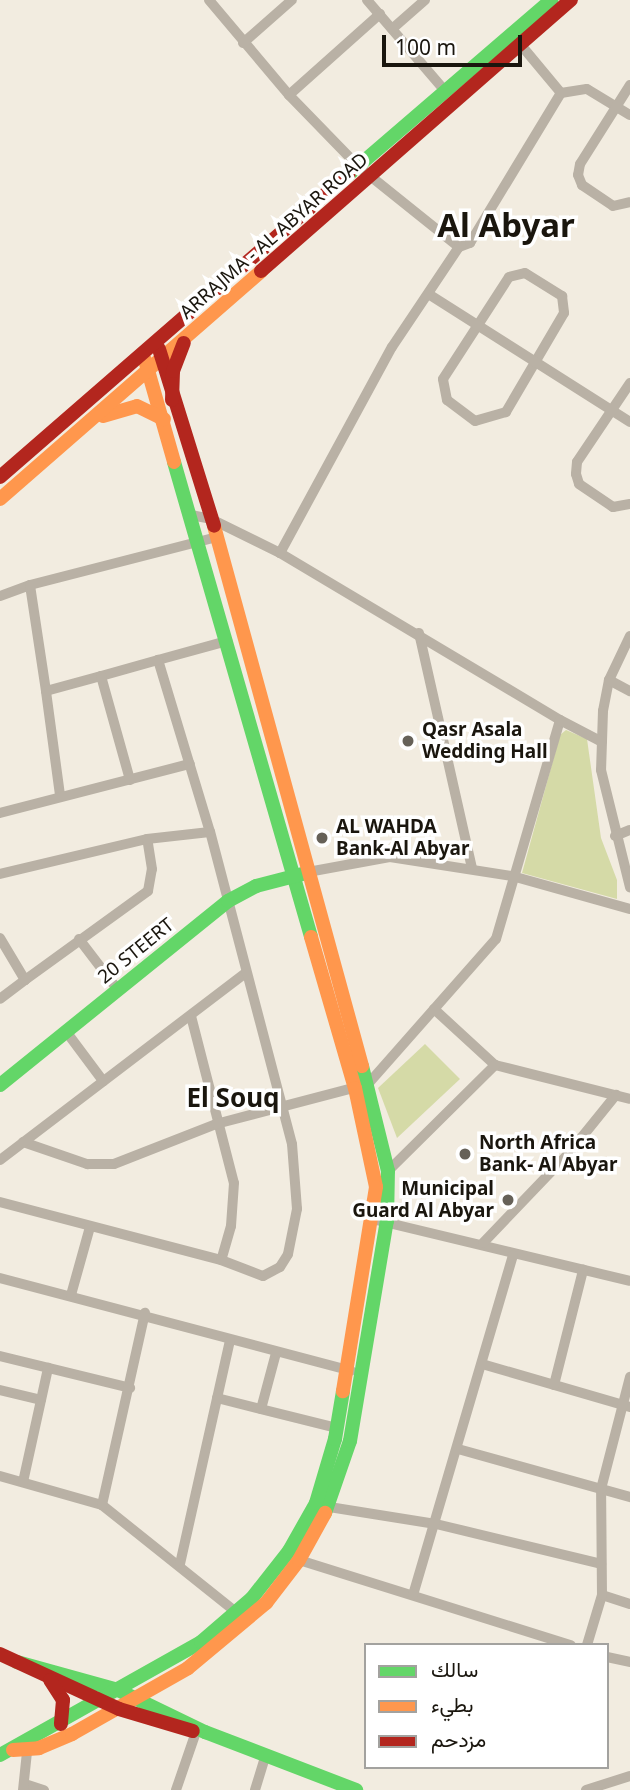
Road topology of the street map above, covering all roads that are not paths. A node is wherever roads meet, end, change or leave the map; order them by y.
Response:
1 (208, 0) edge
2 (292, 0) edge
3 (368, 0) edge
4 (425, 0) edge
5 (551, 0) edge
6 (571, 0) edge
7 (380, 14) junction
8 (392, 29) junction
9 (243, 43) junction
10 (521, 45) junction
11 (630, 85) edge
12 (445, 91) junction
13 (561, 93) junction
14 (289, 95) junction
15 (616, 106) junction
16 (630, 115) edge
17 (365, 173) junction
18 (630, 202) edge
19 (459, 247) junction
20 (430, 295) junction
21 (479, 326) junction
22 (192, 332) junction
23 (157, 342) junction
24 (143, 353) junction
25 (161, 358) junction
26 (537, 363) junction
27 (149, 369) junction
28 (630, 383) edge
29 (172, 400) junction
30 (612, 411) junction
31 (164, 419) junction
32 (630, 422) edge
33 (88, 424) junction
34 (0, 477) edge
35 (0, 499) edge
36 (630, 505) edge
37 (191, 515) junction
38 (211, 519) junction
39 (217, 537) junction
40 (200, 543) junction
41 (281, 553) junction
42 (30, 585) junction
43 (0, 596) edge
44 (419, 633) junction
45 (630, 636) edge
46 (227, 641) junction
47 (158, 660) junction
48 (101, 676) junction
49 (609, 680) junction
50 (46, 691) junction
51 (630, 691) edge
52 (560, 720) junction
53 (602, 741) junction
54 (190, 764) junction
55 (130, 780) junction
56 (61, 795) junction
57 (0, 813) edge
58 (630, 830) edge
59 (210, 832) junction
60 (615, 835) junction
61 (147, 839) junction
62 (472, 868) junction
63 (0, 874) edge
64 (302, 874) junction
65 (512, 876) junction
66 (630, 887) edge
67 (228, 901) junction
68 (630, 909) edge
69 (0, 938) edge
70 (79, 939) junction
71 (244, 974) junction
72 (25, 980) junction
73 (118, 989) junction
74 (0, 999) edge
75 (434, 1009) junction
76 (191, 1016) junction
77 (68, 1034) junction
78 (495, 1065) junction
79 (103, 1080) junction
80 (1, 1084) edge
81 (361, 1086) junction
82 (616, 1095) junction
83 (630, 1099) edge
84 (280, 1110) junction
85 (216, 1124) junction
86 (23, 1142) junction
87 (0, 1160) edge
88 (388, 1171) junction
89 (0, 1202) edge
90 (379, 1220) junction
91 (90, 1227) junction
92 (483, 1243) junction
93 (513, 1255) junction
94 (221, 1260) junction
95 (583, 1270) junction
96 (0, 1278) edge
97 (630, 1280) edge
98 (71, 1295) junction
99 (145, 1313) junction
100 (230, 1341) junction
101 (276, 1353) junction
102 (0, 1356) edge
103 (482, 1364) junction
104 (48, 1368) junction
105 (346, 1370) junction
106 (363, 1373) junction
107 (630, 1377) edge
108 (554, 1385) junction
109 (130, 1388) junction
110 (0, 1390) edge
111 (217, 1398) junction
112 (41, 1400) junction
113 (625, 1406) edge
114 (261, 1409) junction
115 (336, 1428) junction
116 (458, 1449) junction
117 (0, 1476) edge
118 (23, 1482) junction
119 (601, 1489) junction
120 (630, 1497) edge
121 (102, 1505) junction
122 (322, 1506) junction
123 (436, 1524) junction
124 (299, 1560) junction
125 (180, 1564) junction
126 (601, 1564) junction
127 (414, 1595) junction
128 (602, 1595) junction
129 (630, 1604) edge
130 (243, 1616) junction
131 (565, 1643) edge
132 (588, 1643) edge
133 (0, 1654) edge
134 (609, 1657) edge
135 (17, 1662) junction
136 (630, 1662) edge
137 (50, 1679) junction
138 (166, 1681) junction
139 (118, 1690) junction
140 (137, 1698) junction
141 (100, 1701) junction
142 (119, 1709) junction
143 (174, 1715) junction
144 (61, 1724) junction
145 (200, 1732) junction
146 (14, 1752) edge
147 (266, 1755) junction
148 (630, 1776) edge
149 (332, 1785) edge
150 (24, 1787) edge
151 (44, 1790) edge
152 (176, 1790) edge
153 (255, 1790) edge
154 (356, 1790) edge
155 (586, 1790) edge

1 - 9 street
2 - 9 street
3 - 7 street
4 - 8 street
5 - 12 main road, ARRAJMA - AL ABYAR ROAD
6 - 10 main road, ARRAJMA - AL ABYAR ROAD
7 - 8 street
7 - 14 street
8 - 12 street
9 - 14 street
10 - 13 street
10 - 17 main road, ARRAJMA - AL ABYAR ROAD
11 - 15 street
12 - 17 main road, ARRAJMA - AL ABYAR ROAD
13 - 15 street
13 - 19 street
14 - 17 street
15 - 16 street
15 - 18 street
17 - 19 street
17 - 22 main road, ARRAJMA - AL ABYAR ROAD
17 - 23 main road, ARRAJMA - AL ABYAR ROAD
19 - 20 street
20 - 21 street
20 - 41 street
21 - 26 street
21 - 26 street
21 - 26 street
22 - 25 main road, ARRAJMA - AL ABYAR ROAD
22 - 29 main road
23 - 24 main road, ARRAJMA - AL ABYAR ROAD
23 - 25 main road
24 - 27 main road
24 - 34 main road, ARRAJMA - AL ABYAR ROAD
25 - 27 main road, ARRAJMA - AL ABYAR ROAD
25 - 29 main road
26 - 30 street
27 - 31 main road
27 - 33 main road, ARRAJMA - AL ABYAR ROAD
28 - 30 street
29 - 38 main road
30 - 32 street
30 - 36 street
31 - 33 main road
31 - 37 main road
33 - 35 main road, ARRAJMA - AL ABYAR ROAD
37 - 38 street
37 - 40 main road
38 - 39 main road
38 - 41 street
39 - 40 street
39 - 64 main road
40 - 42 street
40 - 46 main road
41 - 44 street
42 - 43 street
42 - 50 street
44 - 52 street
44 - 62 street
45 - 49 street
46 - 47 street
46 - 64 main road
47 - 48 street
47 - 54 street
48 - 50 street
48 - 55 street
49 - 51 street
49 - 53 street
50 - 56 street
52 - 53 street
52 - 65 street
53 - 60 street
54 - 55 street
54 - 59 street
55 - 56 street
56 - 57 street
58 - 60 street
59 - 61 street
59 - 67 street
60 - 66 street
61 - 63 street
61 - 70 street
62 - 64 street
62 - 65 street
64 - 67 main road, 20 STEERT
64 - 81 main road
65 - 68 street
65 - 75 street
67 - 71 street
67 - 73 main road, 20 STEERT
69 - 72 street
70 - 72 street
70 - 73 street
71 - 76 street
71 - 84 street
72 - 74 street
73 - 77 main road, 20 STEERT
75 - 78 street
75 - 81 street
76 - 79 street
76 - 85 street
77 - 79 street
77 - 80 main road, 20 STEERT
78 - 82 street
78 - 88 street
79 - 86 street
81 - 84 street
81 - 88 main road
81 - 90 main road
82 - 83 street
82 - 92 street
84 - 85 street
84 - 94 street
85 - 86 street
85 - 94 street
86 - 87 street
88 - 90 main road
89 - 91 street
90 - 92 street
90 - 105 main road
90 - 106 main road
91 - 94 street
91 - 98 street
92 - 93 street
93 - 95 street
93 - 103 street
95 - 97 street
95 - 108 street
96 - 98 street
98 - 99 street
99 - 100 street
99 - 109 street
100 - 101 street
100 - 111 street
101 - 105 street
101 - 114 street
102 - 104 street
103 - 108 street
103 - 116 street
104 - 109 street
104 - 112 street
105 - 106 street
105 - 115 main road
106 - 122 main road
107 - 113 street
108 - 113 street
109 - 121 street
110 - 112 street
111 - 114 street
111 - 125 street
112 - 118 street
113 - 119 street
114 - 115 street
115 - 122 main road
116 - 119 street
116 - 123 street
117 - 118 street
118 - 121 street
119 - 120 street
119 - 126 street
121 - 125 street
122 - 123 street
122 - 124 main road
122 - 130 main road
123 - 126 street
123 - 127 street
124 - 127 street
124 - 130 main road
125 - 130 street
126 - 128 street
127 - 131 street
128 - 129 street
128 - 132 street
130 - 138 main road
130 - 139 main road
133 - 135 main road
134 - 136 street
135 - 137 main road
135 - 139 main road
137 - 141 main road
137 - 144 main road
138 - 140 main road
138 - 143 main road
139 - 140 main road
139 - 141 main road
140 - 142 main road
140 - 143 main road
141 - 142 main road
141 - 144 main road
142 - 145 main road
142 - 146 main road
143 - 145 main road
144 - 146 main road
145 - 147 main road
145 - 152 street
146 - 150 street
147 - 149 main road
147 - 153 street
148 - 155 street
149 - 154 main road
150 - 151 street

